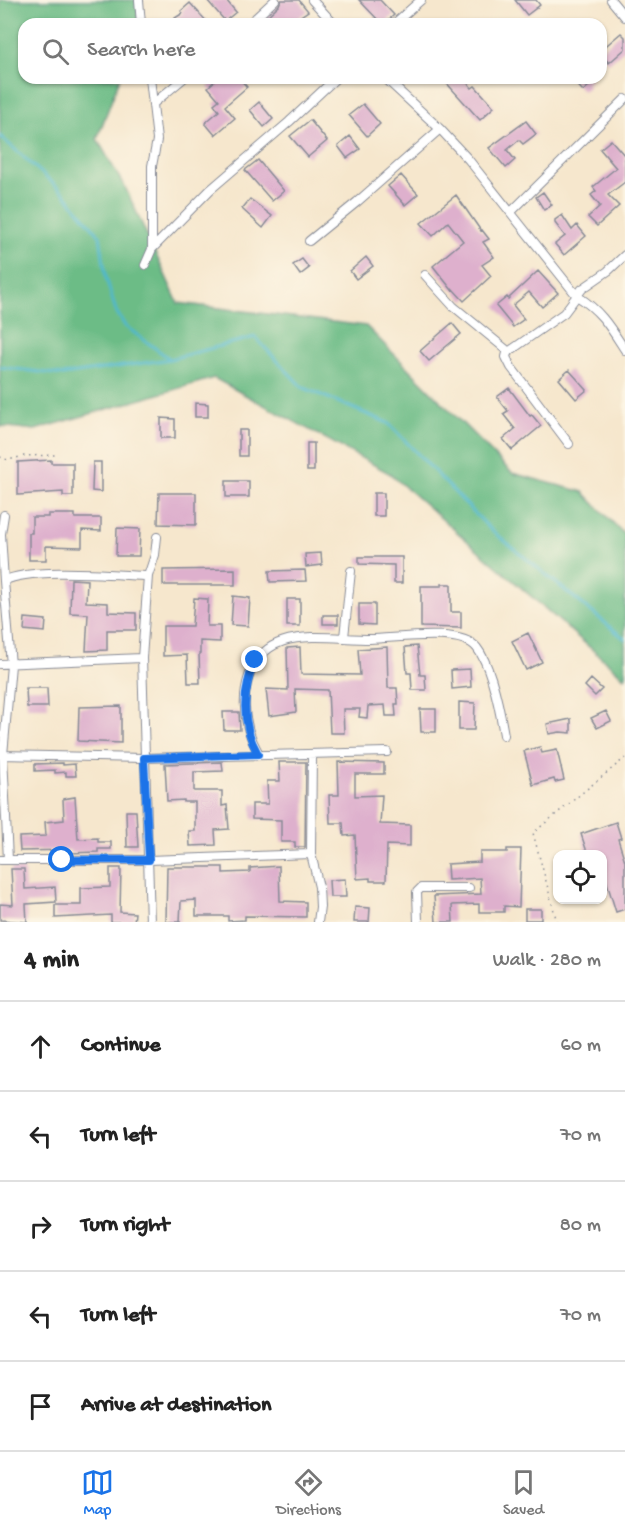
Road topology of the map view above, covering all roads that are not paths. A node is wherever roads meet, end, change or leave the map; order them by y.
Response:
1 (139, 0) edge
2 (275, 0) edge
3 (312, 0) edge
4 (421, 0) edge
5 (611, 0) edge
6 (625, 17) edge
7 (140, 18) edge
8 (256, 18) edge
9 (328, 18) edge
10 (401, 18) edge
11 (151, 84) edge
12 (177, 84) edge
13 (330, 84) edge
14 (391, 84) edge
15 (625, 99) edge
16 (154, 103) junction
17 (440, 129) junction
18 (511, 212) junction
19 (309, 241) dead end
20 (152, 249) junction
21 (625, 255) edge
22 (145, 265) dead end
23 (425, 275) dead end
24 (577, 296) junction
25 (625, 350) edge
26 (508, 351) junction
27 (569, 444) dead end
28 (4, 515) dead end
29 (157, 537) dead end
30 (351, 571) dead end
31 (148, 576) junction
32 (4, 581) junction
33 (344, 637) junction
34 (142, 658) junction
35 (0, 664) edge
36 (11, 665) junction
37 (504, 735) dead end
38 (387, 752) dead end
39 (258, 754) junction
40 (312, 754) junction
41 (2, 755) edge
42 (144, 758) junction
43 (311, 855) junction
44 (4, 860) edge
45 (149, 860) junction
46 (469, 888) dead end
47 (150, 922) edge
48 (318, 922) edge
49 (418, 922) edge

1 - 7 street
2 - 8 street
3 - 9 street
4 - 10 street
5 - 6 street
11 - 16 street
12 - 16 street
13 - 20 street
14 - 17 street
15 - 18 street
16 - 20 street
17 - 18 street
17 - 19 street
18 - 24 street
20 - 22 street
21 - 24 street
23 - 26 street
24 - 25 street
24 - 26 street
26 - 27 street
28 - 32 street
29 - 31 street
30 - 33 street
31 - 32 street
31 - 34 street
32 - 36 street
33 - 37 street
33 - 39 street
34 - 36 street
34 - 42 street
35 - 36 street
36 - 41 street
38 - 40 street
39 - 40 street
39 - 42 street
40 - 43 street
41 - 42 street
41 - 44 street
42 - 45 street
43 - 45 street
43 - 48 street
44 - 45 street
45 - 47 street
46 - 49 street

